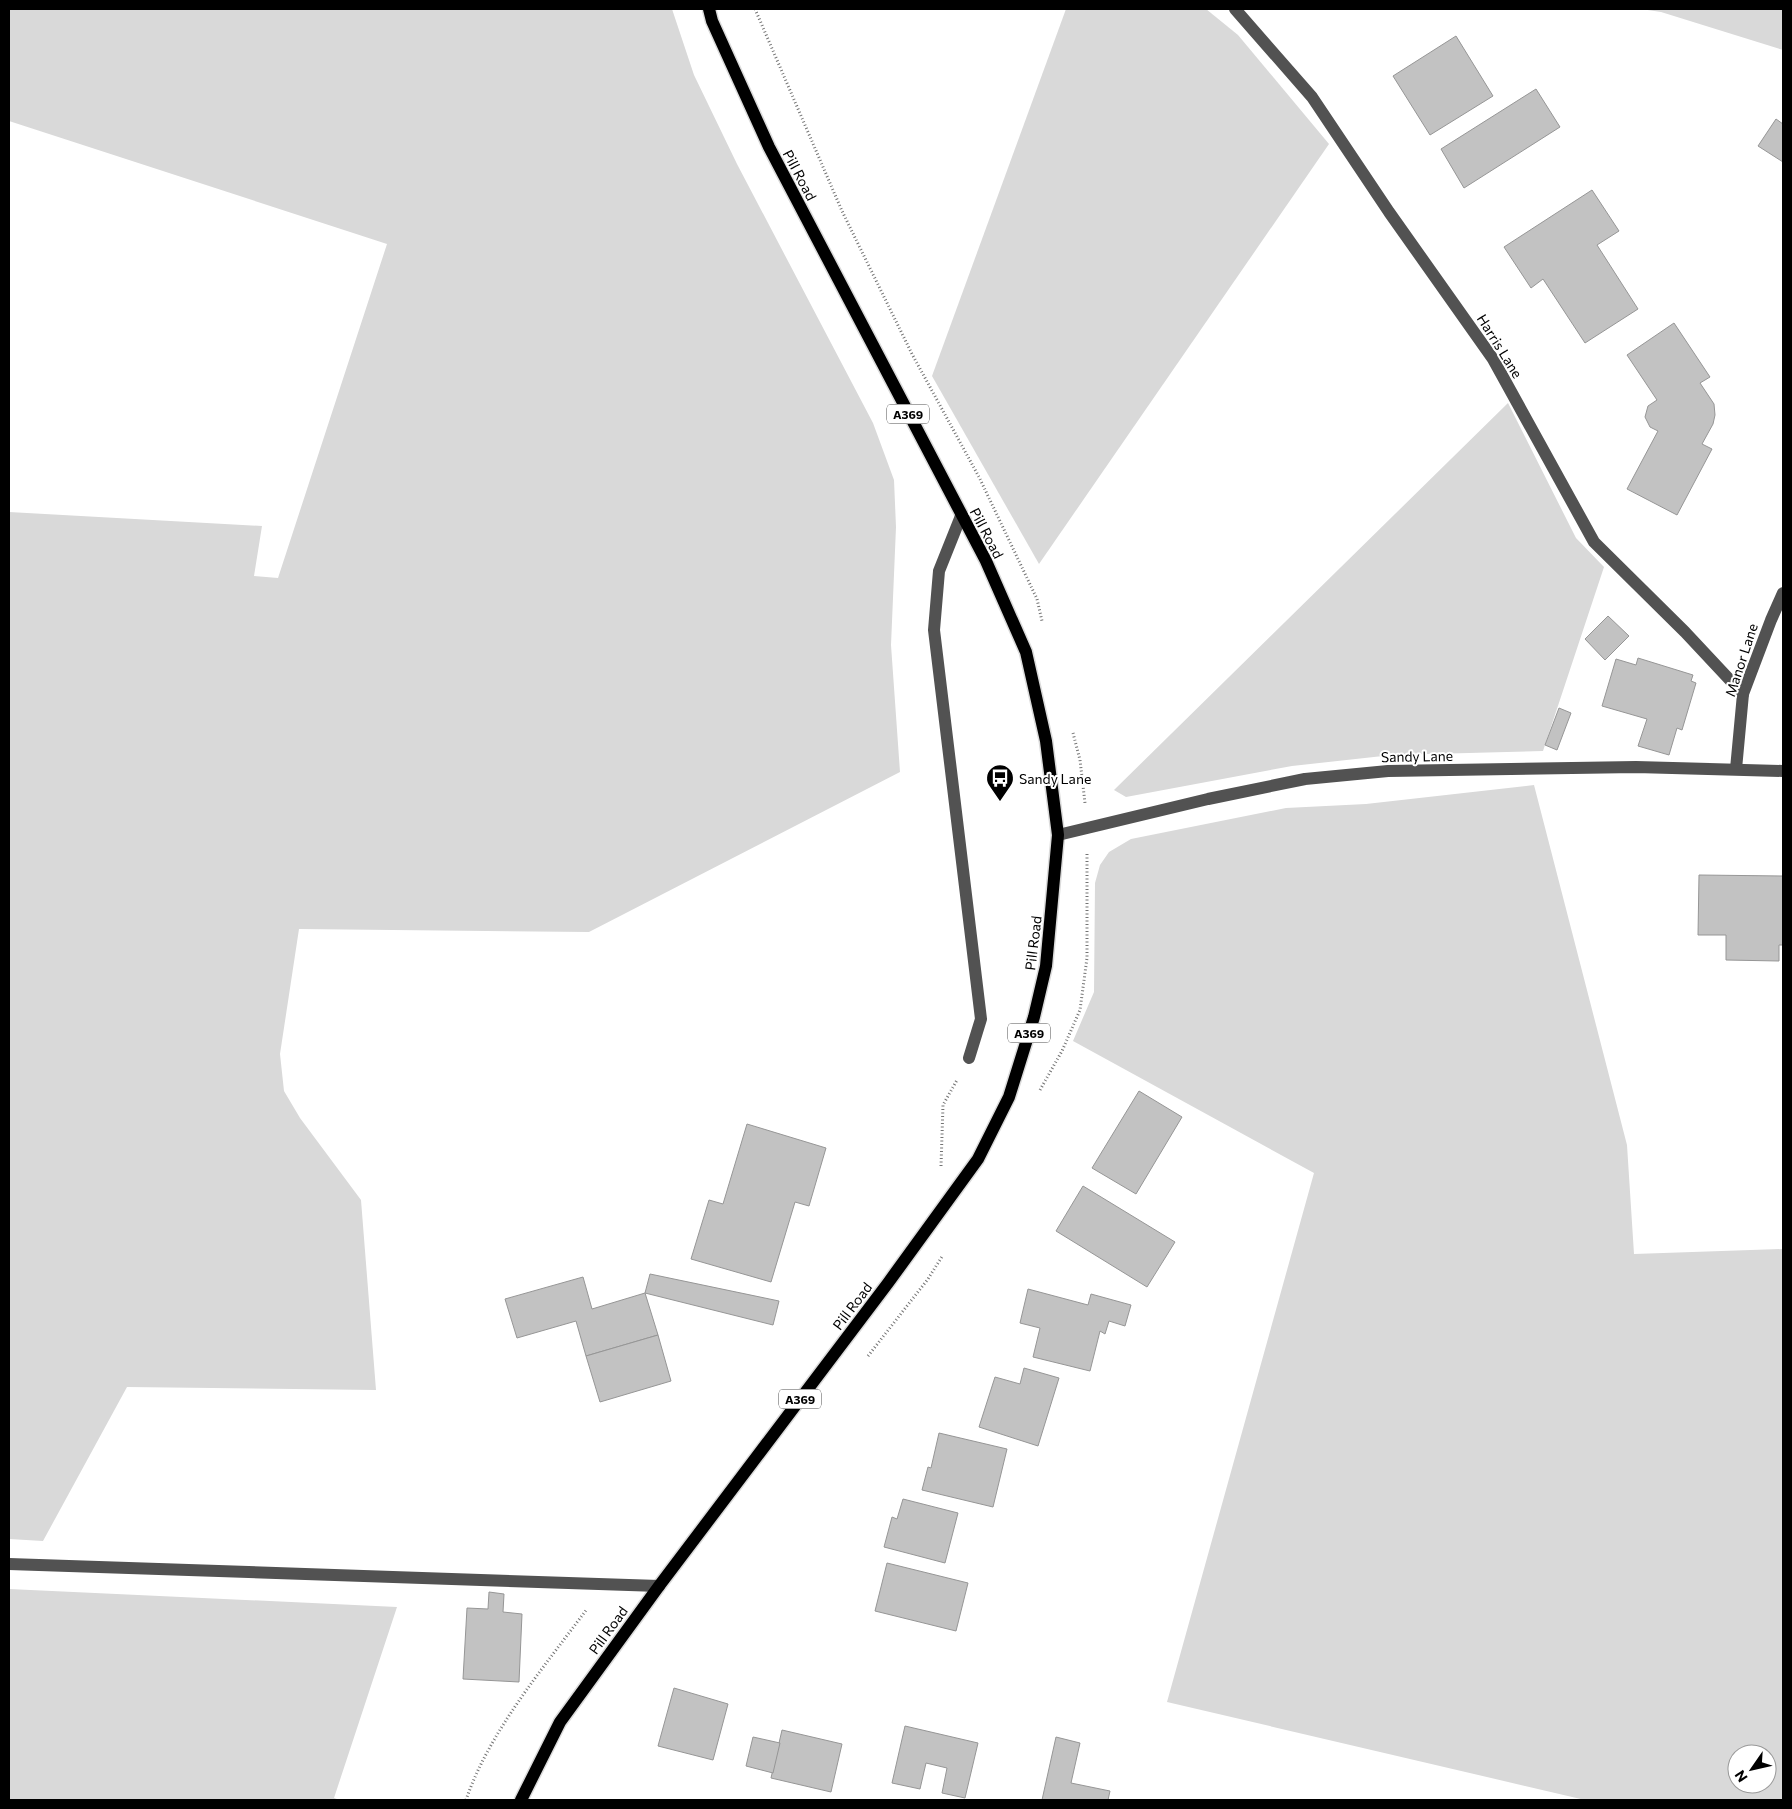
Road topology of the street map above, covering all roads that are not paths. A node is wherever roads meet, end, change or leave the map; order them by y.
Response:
1 (709, 9) edge
2 (1235, 9) edge
3 (961, 516) junction
4 (1783, 593) edge
5 (1743, 694) junction
6 (1736, 769) junction
7 (1783, 771) edge
8 (1058, 835) junction
9 (969, 1058) road end
10 (9, 1564) edge
11 (659, 1586) junction
12 (521, 1800) edge

1 - 3 main road, Pill Road / A369
2 - 5 street, Harris Lane
3 - 8 main road, Pill Road / A369
3 - 9 street
4 - 5 street, Manor Lane
5 - 6 street, Manor Lane
6 - 7 street, Sandy Lane
6 - 8 street, Sandy Lane
8 - 11 main road, Pill Road / A369
10 - 11 street
11 - 12 main road, Pill Road / A369

